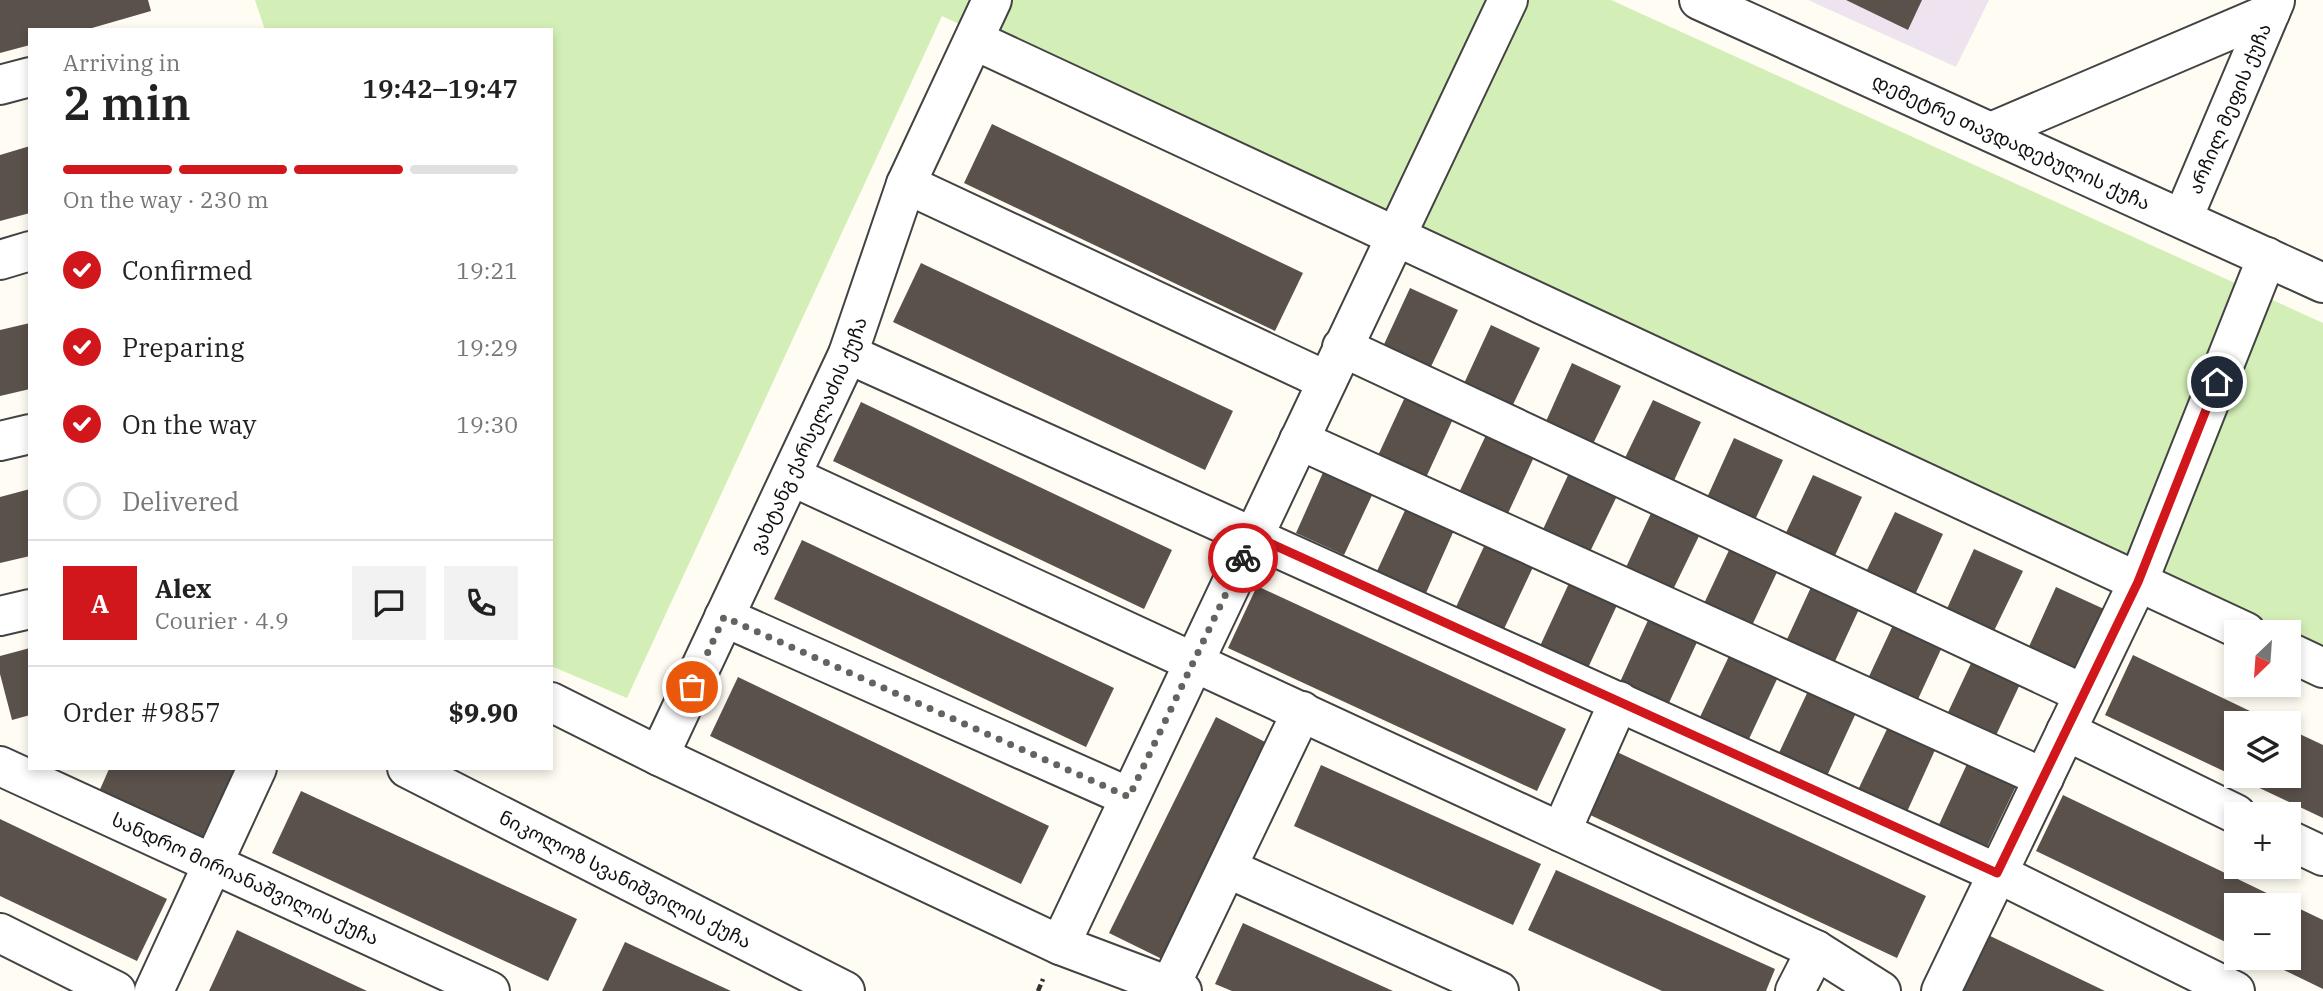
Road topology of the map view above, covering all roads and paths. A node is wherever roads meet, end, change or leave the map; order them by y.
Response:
1 (992, 0) edge
2 (1508, 0) edge
3 (1699, 0) edge
4 (2273, 6) edge
5 (974, 40) junction
6 (28, 78) edge
7 (0, 85) edge
8 (1991, 132) junction
9 (906, 184) junction
10 (2183, 218) junction
11 (1396, 236) junction
12 (28, 252) edge
13 (2267, 257) junction
14 (0, 260) edge
15 (2323, 283) edge
16 (848, 354) junction
17 (1335, 364) junction
18 (28, 434) edge
19 (0, 440) edge
20 (1299, 440) junction
21 (791, 476) junction
22 (1254, 536) junction
23 (2138, 582) junction
24 (28, 609) edge
25 (0, 616) edge
26 (724, 617) junction
27 (2224, 622) edge
28 (2301, 658) edge
29 (1194, 661) junction
30 (2323, 668) edge
31 (2084, 694) junction
32 (1619, 701) junction
33 (553, 703) edge
34 (1302, 711) junction
35 (2066, 731) junction
36 (28, 752) edge
37 (659, 756) junction
38 (0, 758) edge
39 (0, 766) edge
40 (256, 770) edge
41 (411, 770) edge
42 (2044, 778) junction
43 (1129, 797) junction
44 (2224, 808) edge
45 (1561, 832) junction
46 (2301, 846) edge
47 (2323, 856) edge
48 (213, 864) junction
49 (1227, 868) junction
50 (1997, 873) junction
51 (0, 933) edge
52 (1060, 944) junction
53 (1816, 950) junction
54 (1176, 988) edge
55 (116, 991) edge
56 (154, 991) edge
57 (490, 991) edge
58 (845, 991) edge
59 (1499, 991) edge
60 (1795, 991) edge
61 (1881, 991) edge
62 (1941, 991) edge
63 (2235, 991) edge

1 - 5 street, ვახტანგ ქარსელაძის ქუჩა
2 - 11 street
3 - 8 street, დემეტრე თავდადებულის ქუჩა
4 - 8 street
4 - 10 street, არჩილ მეფის ქუჩა
5 - 9 street, ვახტანგ ქარსელაძის ქუჩა
5 - 11 street
6 - 7 street
8 - 10 street, დემეტრე თავდადებულის ქუჩა
9 - 16 street, ვახტანგ ქარსელაძის ქუჩა
9 - 17 street
10 - 13 street, დემეტრე თავდადებულის ქუჩა
11 - 17 street
11 - 23 street
12 - 14 street
13 - 15 street, დემეტრე თავდადებულის ქუჩა
13 - 23 street
16 - 21 street, ვახტანგ ქარსელაძის ქუჩა
16 - 22 street
17 - 20 street
17 - 31 street
18 - 19 street
20 - 22 street
20 - 42 street
21 - 26 street, ვახტანგ ქარსელაძის ქუჩა
21 - 29 street
22 - 29 street
22 - 32 street
23 - 27 street
23 - 31 street
24 - 25 street
26 - 37 street, ვახტანგ ქარსელაძის ქუჩა
26 - 43 street
28 - 30 street
29 - 34 street
29 - 43 street
31 - 35 street
32 - 45 street
32 - 50 street
33 - 37 street
34 - 45 street
34 - 49 street
35 - 42 street
35 - 44 street
36 - 38 street
37 - 52 street
39 - 48 street, სანდრო მირიანაშვილის ქუჩა
40 - 48 street
41 - 58 street, ნიკოლოზ სვანიშვილის ქუჩა
42 - 50 street
43 - 52 street
45 - 53 street
46 - 47 street
48 - 56 street
48 - 57 street, სანდრო მირიანაშვილის ქუჩა
49 - 54 street
49 - 59 street
50 - 62 street
50 - 63 street
51 - 55 street
52 - 54 street
53 - 60 street
53 - 61 street

